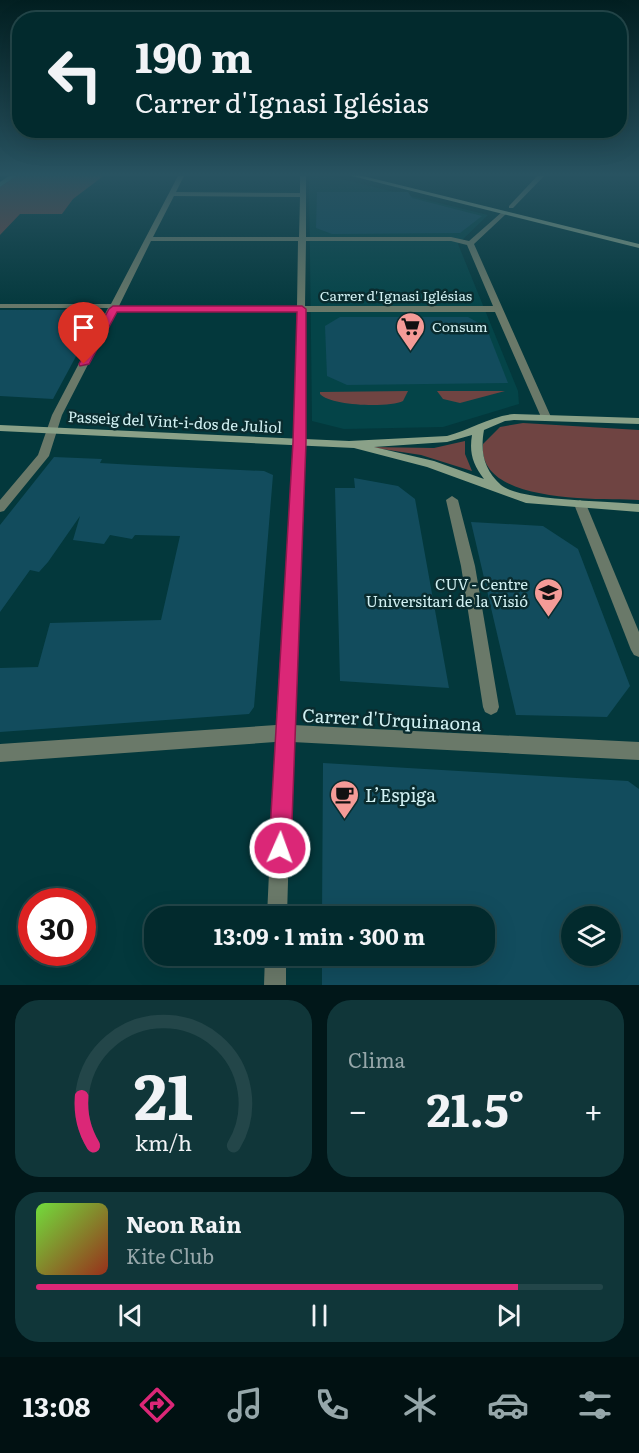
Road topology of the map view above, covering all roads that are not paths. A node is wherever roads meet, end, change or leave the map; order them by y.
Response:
1 (158, 220) edge
2 (302, 220) edge
3 (496, 220) edge
4 (544, 220) edge
5 (556, 220) edge
6 (639, 237) edge
7 (149, 239) junction
8 (302, 240) junction
9 (470, 244) junction
10 (639, 246) edge
11 (0, 306) edge
12 (114, 308) junction
13 (302, 309) junction
14 (498, 309) junction
15 (546, 417) junction
16 (639, 423) edge
17 (0, 428) edge
18 (479, 429) junction
19 (52, 431) junction
20 (299, 442) junction
21 (349, 445) junction
22 (500, 490) junction
23 (452, 500) dead end
24 (580, 504) junction
25 (0, 508) edge
26 (639, 508) edge
27 (639, 650) edge
28 (492, 707) dead end
29 (284, 733) junction
30 (639, 751) edge
31 (0, 753) edge
32 (278, 906) edge
33 (276, 966) edge
34 (275, 985) edge

1 - 7 street
2 - 8 street
3 - 9 street
4 - 10 street
5 - 6 street
7 - 8 street
7 - 12 street
8 - 9 street
8 - 13 street
9 - 14 street
11 - 12 street, Carrer d'Ignasi Iglésias
12 - 13 street, Carrer d'Ignasi Iglésias
12 - 19 street
13 - 14 street, Carrer d'Ignasi Iglésias
13 - 20 street
14 - 15 street
15 - 16 street, Passeig del Vint-i-dos de Juliol
15 - 18 street, Passeig del Vint-i-dos de Juliol
17 - 19 street, Passeig del Vint-i-dos de Juliol
18 - 21 street, Passeig del Vint-i-dos de Juliol
18 - 22 street, Passeig del Vint-i-dos de Juliol
19 - 20 street, Passeig del Vint-i-dos de Juliol
19 - 25 street
20 - 21 street, Passeig del Vint-i-dos de Juliol
20 - 29 street
21 - 22 street, Passeig del Vint-i-dos de Juliol
22 - 24 street, Passeig del Vint-i-dos de Juliol
23 - 28 street
24 - 26 street, Passeig del Vint-i-dos de Juliol
24 - 27 street
29 - 30 street, Carrer d'Urquinaona
29 - 31 street, Carrer d'Urquinaona
29 - 32 street
33 - 34 street

